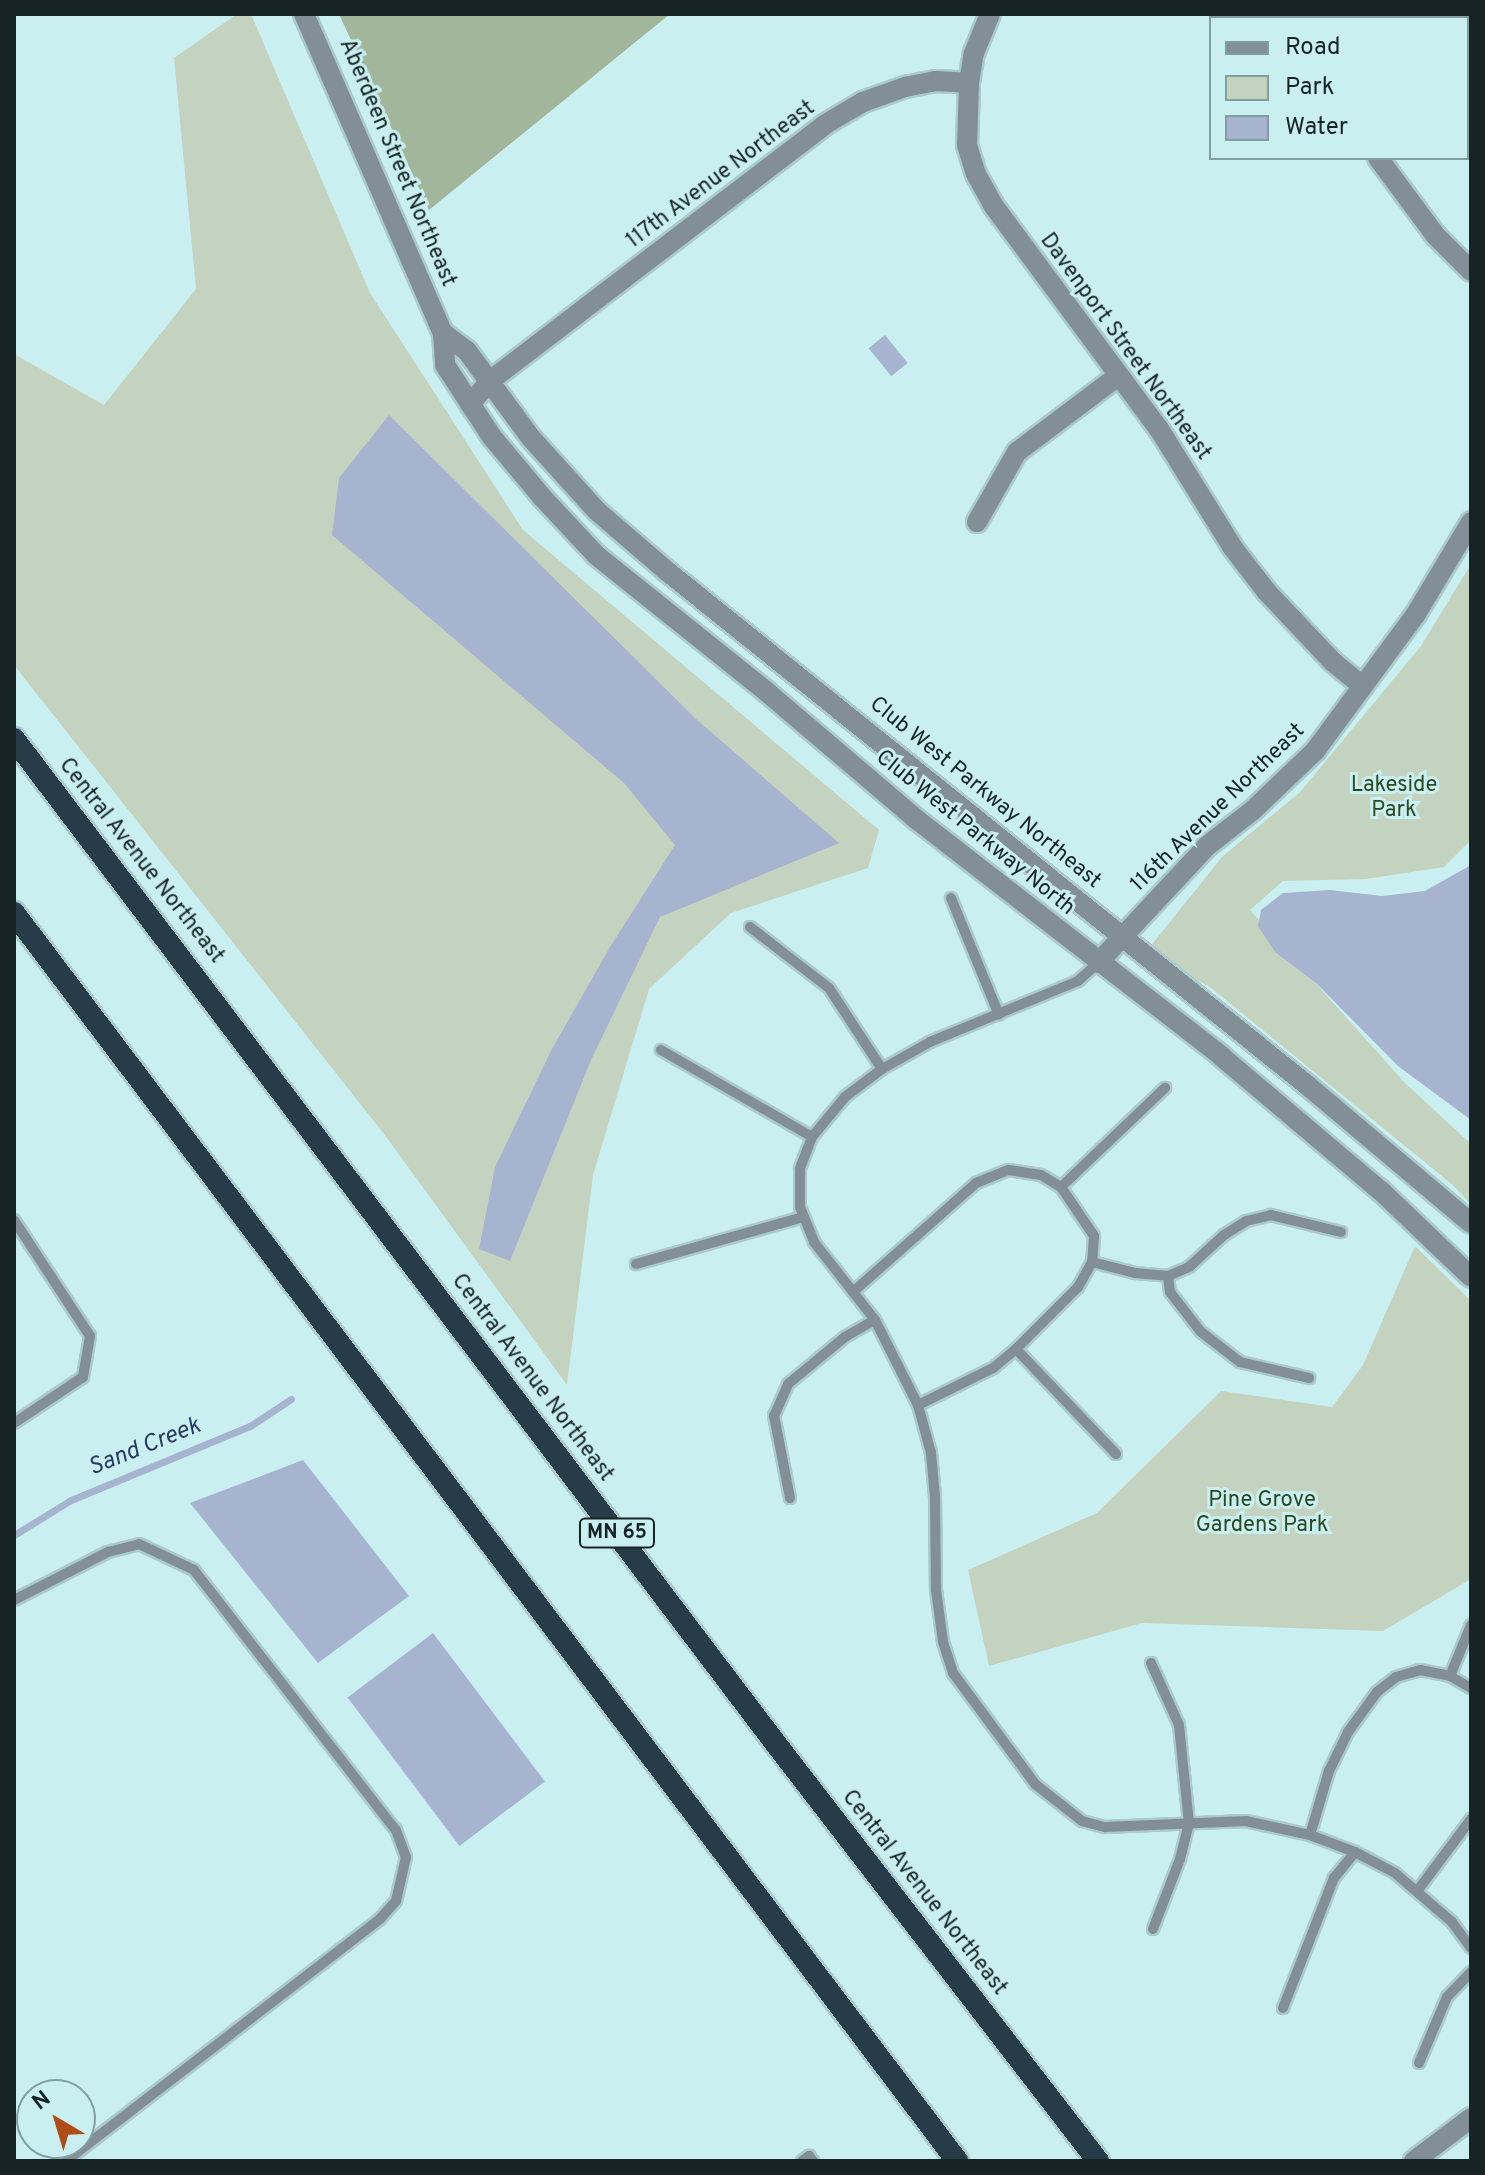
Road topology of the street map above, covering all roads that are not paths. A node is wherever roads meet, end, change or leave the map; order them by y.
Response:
1 (304, 14) edge
2 (990, 14) edge
3 (969, 83) junction
4 (1379, 160) edge
5 (1471, 271) edge
6 (443, 333) junction
7 (1118, 376) junction
8 (491, 380) junction
9 (470, 404) junction
10 (977, 522) dead end
11 (1471, 522) edge
12 (1363, 686) junction
13 (14, 739) edge
14 (951, 898) dead end
15 (14, 913) edge
16 (750, 927) dead end
17 (1123, 935) junction
18 (1098, 963) junction
19 (999, 1015) junction
20 (661, 1050) dead end
21 (882, 1069) junction
22 (1165, 1088) dead end
23 (812, 1137) junction
24 (1061, 1187) junction
25 (803, 1217) junction
26 (14, 1220) edge
27 (1471, 1223) edge
28 (1341, 1232) dead end
29 (1092, 1262) junction
30 (636, 1264) dead end
31 (1168, 1276) junction
32 (1471, 1277) edge
33 (853, 1292) junction
34 (875, 1320) junction
35 (1016, 1349) junction
36 (1309, 1378) dead end
37 (918, 1405) junction
38 (14, 1423) edge
39 (1116, 1454) dead end
40 (790, 1498) dead end
41 (14, 1600) edge
42 (1471, 1625) edge
43 (1151, 1663) dead end
44 (1450, 1676) junction
45 (1471, 1688) edge
46 (1471, 1819) edge
47 (1189, 1823) junction
48 (1310, 1835) junction
49 (1355, 1852) junction
50 (1418, 1890) junction
51 (1153, 1929) dead end
52 (1471, 1948) edge
53 (1471, 1972) edge
54 (1283, 2008) dead end
55 (1419, 2063) dead end
56 (1471, 2118) edge
57 (66, 2161) edge
58 (802, 2161) edge
59 (813, 2161) edge
60 (957, 2161) edge
61 (1098, 2161) edge
62 (1414, 2161) edge

1 - 6 street, Aberdeen Street Northeast
2 - 3 street
3 - 7 street, Davenport Street Northeast
3 - 8 street, 117th Avenue Northeast
4 - 5 street
6 - 8 street, Aberdeen Street Northeast
6 - 9 street, Aberdeen Street Northeast
7 - 10 street
7 - 12 street, Davenport Street Northeast
8 - 9 street, 117th Avenue Northeast
8 - 17 street, Club West Parkway Northeast
9 - 18 street, Club West Parkway North
11 - 12 street, 116th Avenue Northeast
12 - 17 street, 116th Avenue Northeast
13 - 61 highway, Central Avenue Northeast / MN 65
14 - 19 lane
15 - 60 highway
16 - 21 lane
17 - 18 street, 116th Avenue Northeast
17 - 27 street, Club West Parkway Northeast
18 - 19 lane
18 - 32 street, Club West Parkway North
19 - 21 lane
20 - 23 lane
21 - 23 lane
22 - 24 lane
23 - 25 lane
24 - 29 lane
24 - 33 lane
25 - 30 lane
25 - 33 lane
26 - 38 lane
28 - 31 lane
29 - 31 lane
29 - 35 lane
31 - 36 lane
33 - 34 lane
34 - 37 lane
34 - 40 lane
35 - 37 lane
35 - 39 lane
37 - 47 lane
41 - 57 lane
42 - 44 lane
43 - 47 lane
44 - 45 lane
44 - 48 lane
46 - 50 lane
47 - 48 lane
47 - 51 lane
48 - 49 lane
49 - 50 lane
49 - 54 lane
50 - 52 lane
53 - 55 lane
56 - 62 street
58 - 59 lane

